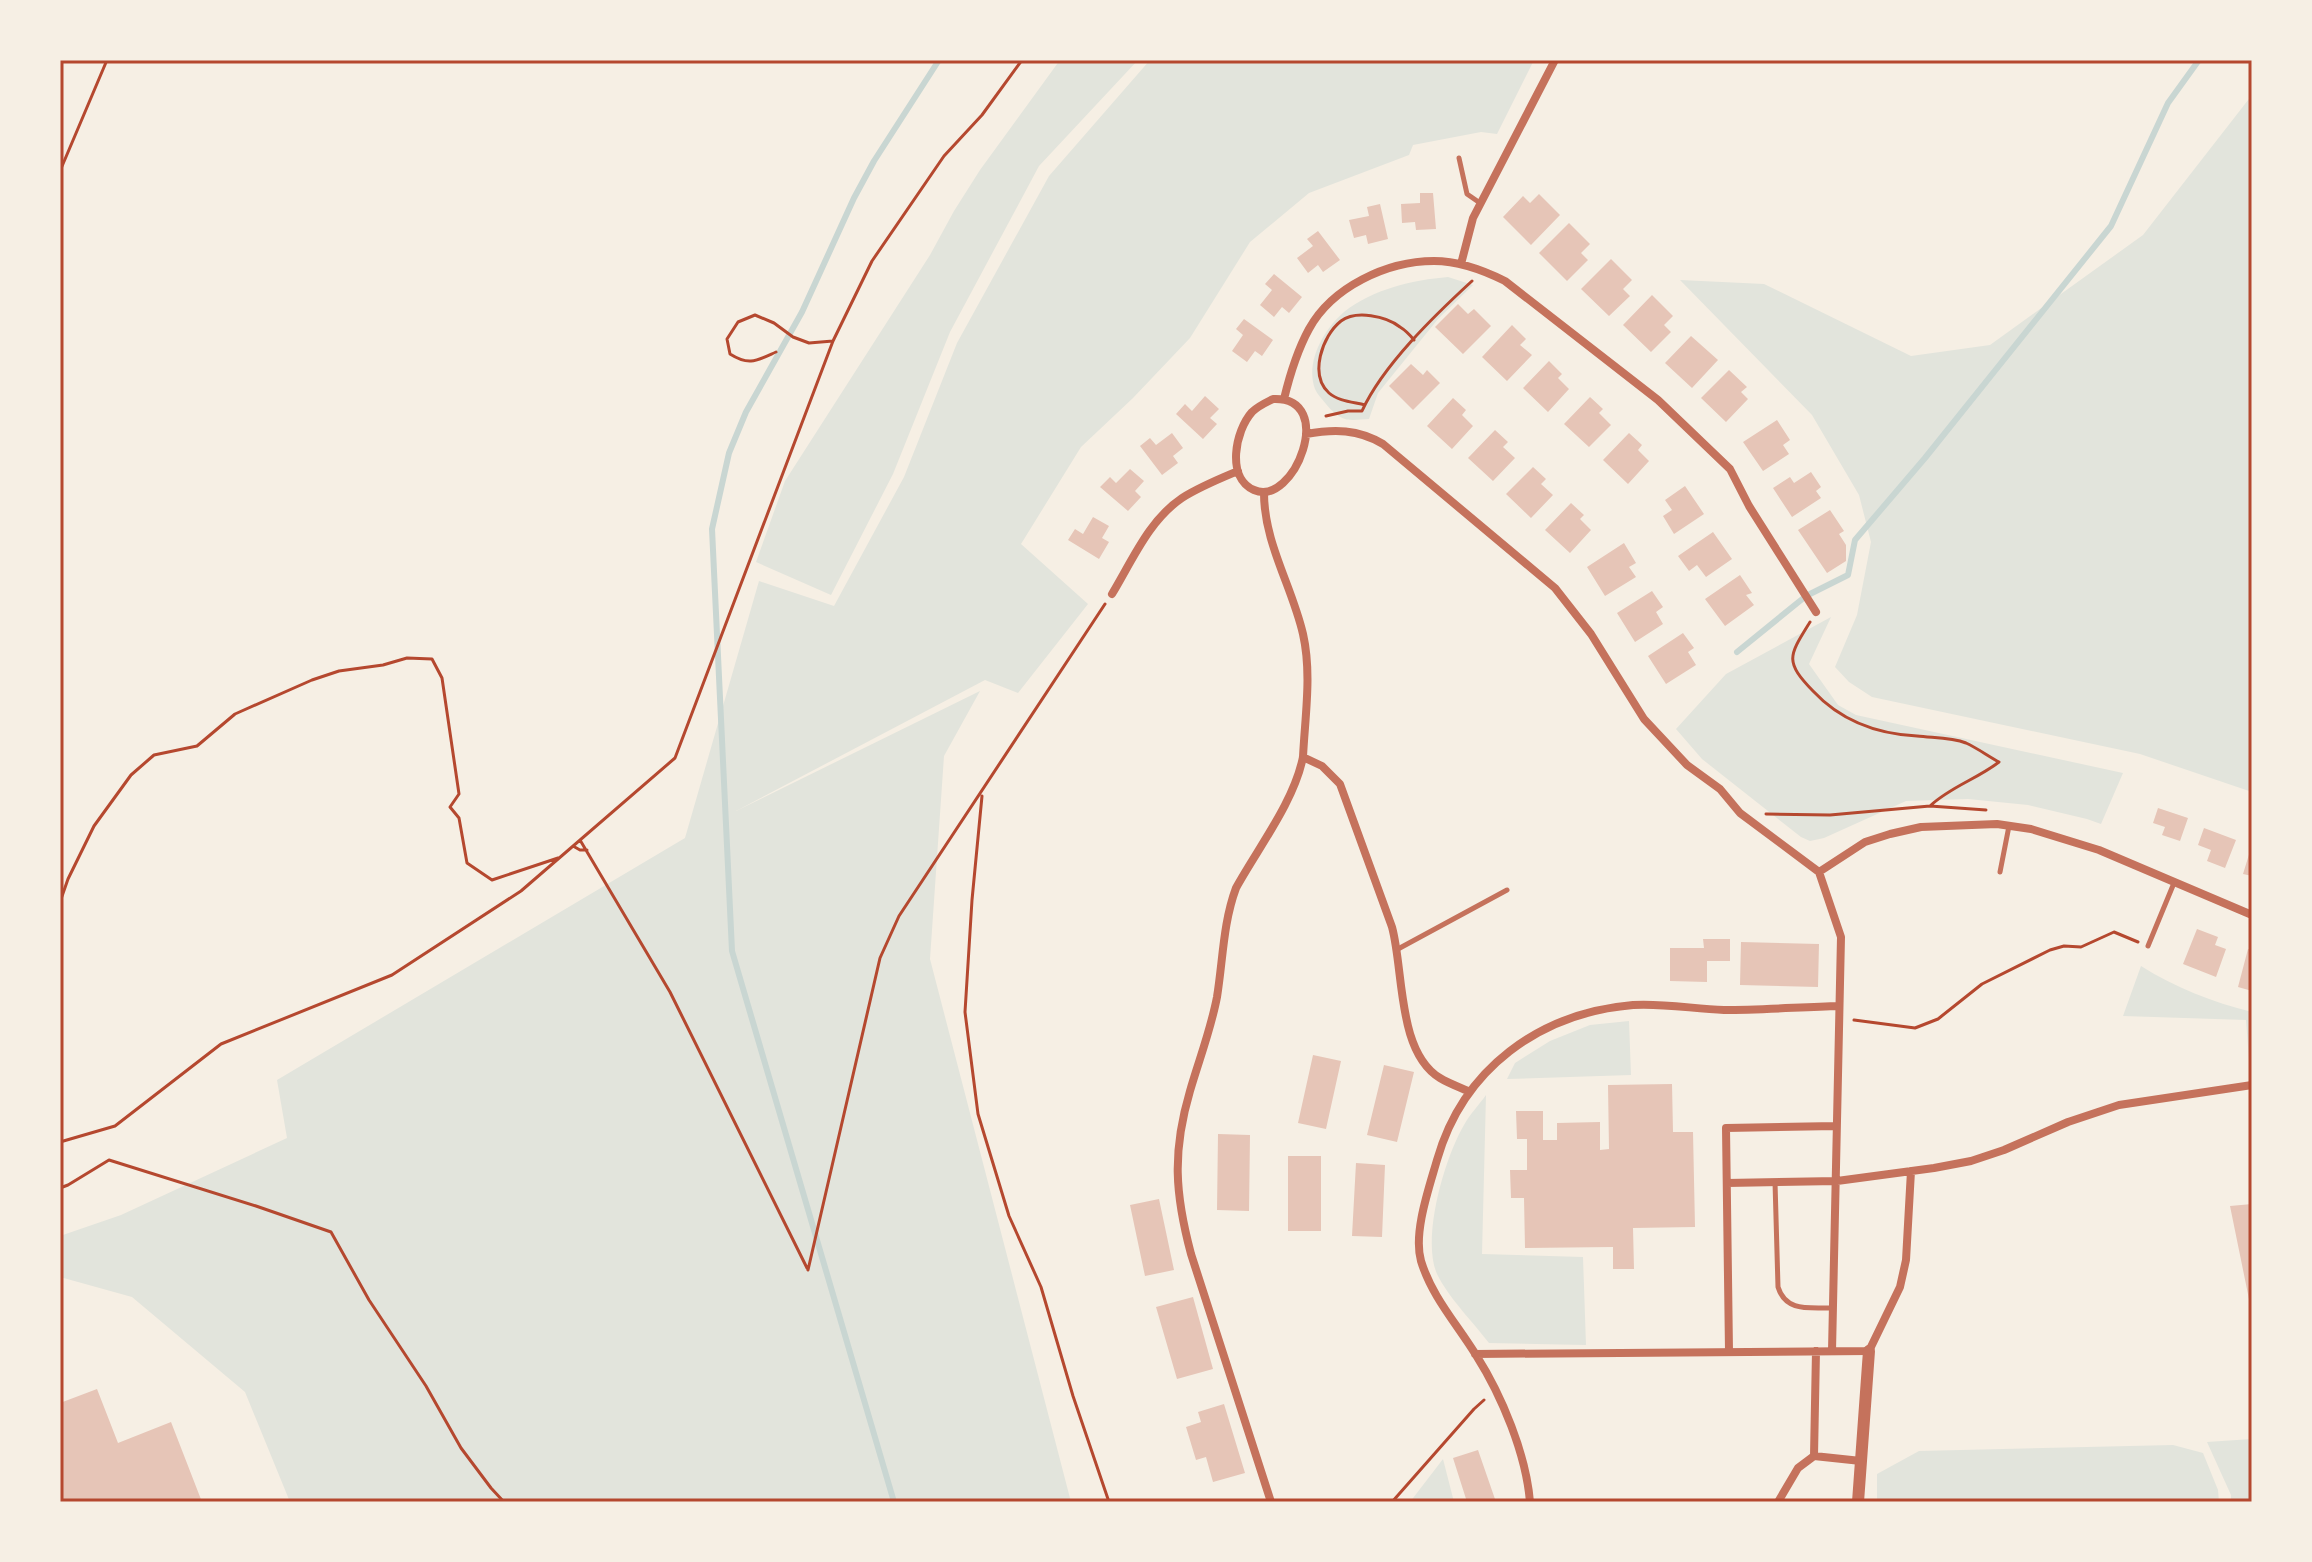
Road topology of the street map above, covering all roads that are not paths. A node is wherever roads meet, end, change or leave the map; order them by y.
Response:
1 (1555, 60) edge
2 (1459, 158) dead end
3 (1480, 203) junction
4 (1461, 264) junction
5 (1284, 399) junction
6 (1306, 434) junction
7 (1238, 471) junction
8 (1264, 493) junction
9 (1112, 594) road end
10 (1816, 612) road end
11 (1303, 757) junction
12 (2009, 826) junction
13 (1819, 872) junction
14 (2000, 872) dead end
15 (2174, 883) junction
16 (1507, 890) dead end
17 (2252, 915) edge
18 (2148, 946) road end
19 (1398, 949) junction
20 (1839, 1006) junction
21 (2252, 1085) edge
22 (1468, 1091) junction
23 (1836, 1126) junction
24 (1911, 1171) junction
25 (1775, 1181) junction
26 (1837, 1181) junction
27 (1727, 1183) junction
28 (1833, 1308) junction
29 (1729, 1351) junction
30 (1816, 1351) junction
31 (1832, 1351) junction
32 (1869, 1351) junction
33 (1475, 1354) junction
34 (1814, 1456) junction
35 (1861, 1461) junction
36 (1271, 1502) edge
37 (1530, 1502) edge
38 (1778, 1502) edge
39 (1858, 1502) edge

1 - 3 street
2 - 3 lane
3 - 4 street
4 - 5 street
4 - 10 street
5 - 6 street
5 - 7 street
6 - 8 street
6 - 13 street
7 - 8 street
7 - 9 street
8 - 11 street
11 - 19 street
11 - 36 street
12 - 13 street
12 - 14 lane
12 - 15 street
13 - 20 street
15 - 17 street
15 - 18 lane
16 - 19 lane
19 - 22 street
20 - 22 street
20 - 23 street
21 - 24 street
22 - 33 street
23 - 26 street
23 - 27 street
24 - 26 street
24 - 32 street
25 - 26 street
25 - 27 street
25 - 28 lane
26 - 28 street
27 - 29 street
28 - 31 street
29 - 30 street
29 - 33 street
30 - 31 street
30 - 34 street
31 - 32 street
32 - 35 street
33 - 37 street
34 - 35 street
34 - 38 street
35 - 39 street

